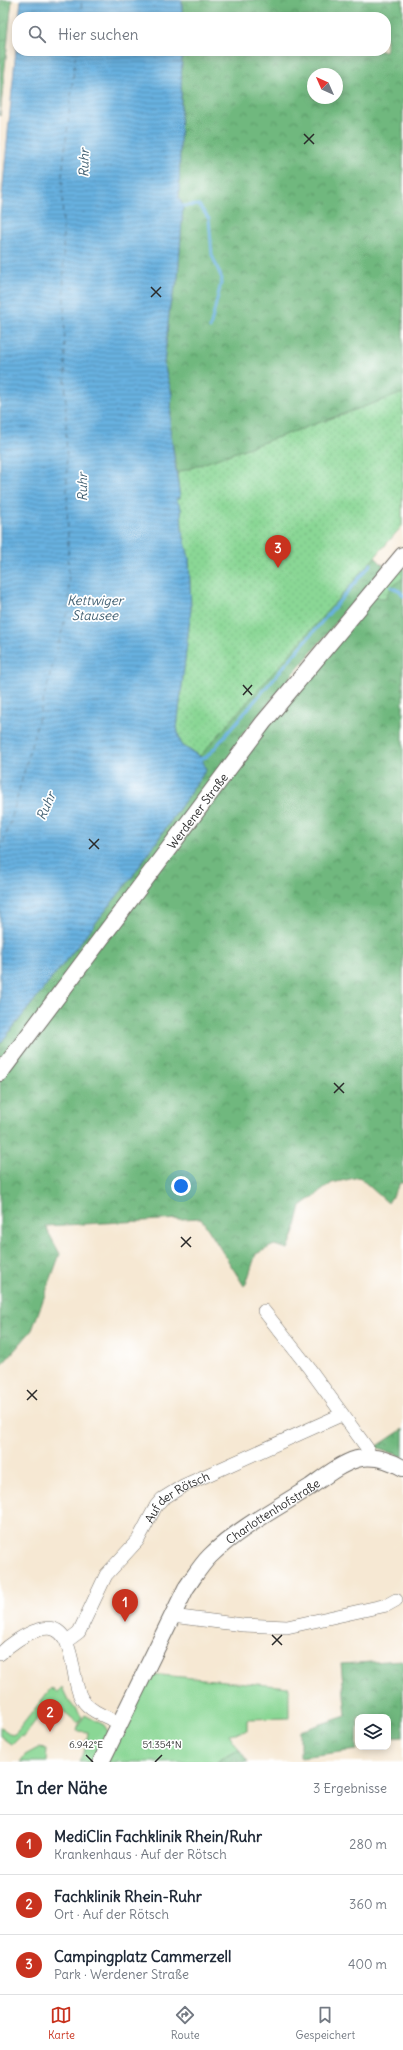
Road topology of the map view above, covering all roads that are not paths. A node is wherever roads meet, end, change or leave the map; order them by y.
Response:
1 (403, 555) edge
2 (0, 1073) edge
3 (264, 1310) dead end
4 (341, 1415) junction
5 (370, 1457) junction
6 (403, 1468) edge
7 (396, 1600) dead end
8 (172, 1616) junction
9 (67, 1641) junction
10 (0, 1654) edge
11 (120, 1723) junction
12 (101, 1762) edge

1 - 2 main road, Werdener Straße
3 - 4 street
4 - 5 street
4 - 9 street, Auf der Rötsch
5 - 6 main road, Charlottenhofstraße
5 - 8 main road, Charlottenhofstraße
7 - 8 street
8 - 11 main road, Charlottenhofstraße
9 - 10 street
9 - 11 street
11 - 12 main road, Charlottenhofstraße

